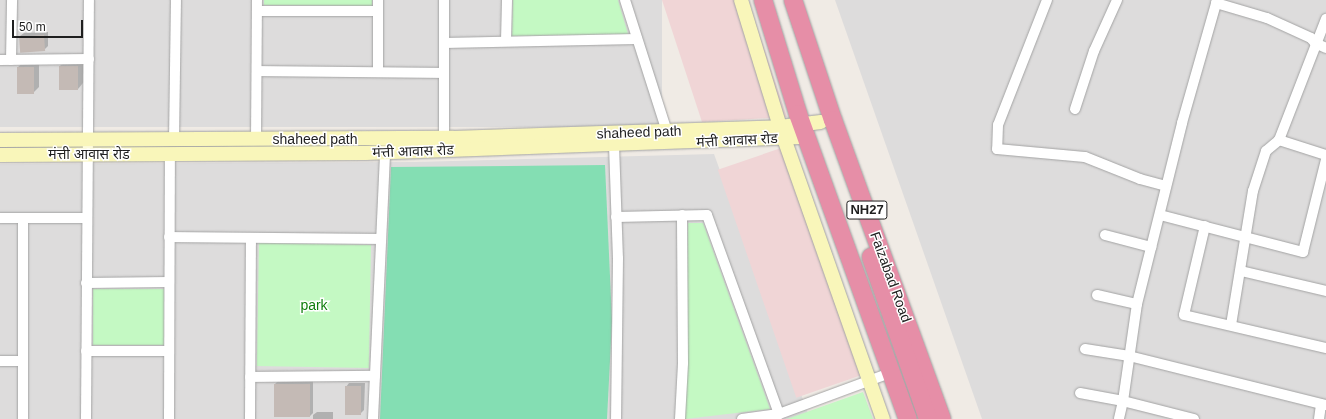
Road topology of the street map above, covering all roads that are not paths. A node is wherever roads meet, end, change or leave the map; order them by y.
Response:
1 (12, 0) edge
2 (90, 0) edge
3 (176, 0) edge
4 (257, 0) edge
5 (378, 0) edge
6 (444, 0) edge
7 (507, 0) edge
8 (625, 0) edge
9 (741, 0) edge
10 (763, 0) edge
11 (781, 0) edge
12 (793, 0) edge
13 (1046, 0) edge
14 (1117, 0) edge
15 (1217, 2) edge
16 (257, 11) junction
17 (378, 11) junction
18 (1326, 19) edge
19 (637, 39) junction
20 (506, 41) junction
21 (444, 43) junction
22 (1315, 43) junction
23 (1326, 48) edge
24 (88, 59) junction
25 (0, 60) edge
26 (11, 60) junction
27 (257, 71) junction
28 (378, 72) junction
29 (444, 73) junction
30 (1075, 109) dead end
31 (824, 128) junction
32 (805, 130) junction
33 (667, 132) junction
34 (782, 133) junction
35 (444, 138) junction
36 (0, 140) edge
37 (256, 140) junction
38 (1279, 140) junction
39 (548, 141) junction
40 (614, 145) junction
41 (172, 147) junction
42 (87, 148) junction
43 (385, 152) junction
44 (0, 155) edge
45 (1326, 155) edge
46 (1326, 160) edge
47 (1166, 186) junction
48 (1160, 214) junction
49 (682, 215) junction
50 (616, 217) junction
51 (0, 218) edge
52 (23, 218) junction
53 (87, 218) junction
54 (1205, 226) junction
55 (1105, 235) dead end
56 (1246, 236) junction
57 (169, 237) junction
58 (251, 238) junction
59 (380, 239) junction
60 (1151, 247) junction
61 (1242, 270) junction
62 (86, 282) junction
63 (169, 282) junction
64 (1326, 291) edge
65 (1097, 295) dead end
66 (1137, 304) junction
67 (1231, 326) junction
68 (1085, 348) dead end
69 (1326, 348) edge
70 (86, 351) junction
71 (169, 351) junction
72 (1129, 356) junction
73 (0, 361) edge
74 (23, 361) junction
75 (890, 373) junction
76 (250, 376) junction
77 (375, 376) junction
78 (869, 379) junction
79 (1080, 393) dead end
80 (1123, 401) junction
81 (1323, 405) edge
82 (779, 414) junction
83 (1181, 417) edge
84 (23, 419) edge
85 (86, 419) edge
86 (169, 419) edge
87 (250, 419) edge
88 (373, 419) edge
89 (616, 419) edge
90 (680, 419) edge
91 (742, 419) edge
92 (883, 419) edge
93 (908, 419) edge
94 (928, 419) edge
95 (942, 419) edge
96 (1119, 419) edge
97 (1194, 419) edge
98 (1318, 419) edge

1 - 26 street
2 - 24 street
3 - 41 street
4 - 16 street
5 - 17 street
6 - 21 street
7 - 20 street
8 - 19 street
9 - 34 street
10 - 32 highway
11 - 31 highway
12 - 95 highway, Faizabad Road / NH27
13 - 47 street
14 - 30 street
15 - 22 street
15 - 47 street
16 - 17 street
16 - 27 street
17 - 28 street
18 - 22 street
19 - 20 street
19 - 33 street
20 - 21 street
21 - 29 street
22 - 23 street
22 - 38 street
24 - 26 street
24 - 42 street
25 - 26 street
27 - 28 street
27 - 37 street
28 - 29 street
29 - 35 street
31 - 32 highway, मंत्ती आवास रोड
31 - 94 highway, NH27
32 - 34 street, मंत्ती आवास रोड
32 - 75 highway
33 - 34 street, shaheed path
33 - 39 street, shaheed path
34 - 40 street, मंत्ती आवास रोड
34 - 78 street
35 - 37 street, shaheed path
35 - 39 street, shaheed path
36 - 42 street, shaheed path
37 - 41 street, shaheed path
38 - 45 street
38 - 56 street
39 - 40 street, मंत्ती आवास रोड
39 - 43 street, मंत्ती आवास रोड
40 - 50 street
41 - 42 street, shaheed path
41 - 43 street, मंत्ती आवास रोड
41 - 57 street
42 - 44 street, मंत्ती आवास रोड
42 - 53 street
43 - 59 street
46 - 56 street
47 - 48 street
48 - 54 street
48 - 60 street
49 - 50 street
49 - 82 street
49 - 90 street
50 - 89 street
51 - 52 street
52 - 53 street
52 - 74 street
53 - 62 street
54 - 56 street
54 - 67 street
55 - 60 street
56 - 61 street
57 - 58 street
57 - 63 street
58 - 59 street
58 - 76 street
59 - 77 street
60 - 66 street
61 - 64 street
61 - 67 street
62 - 63 street
62 - 70 street
63 - 71 street
65 - 66 street
66 - 72 street
67 - 69 street
68 - 72 street
70 - 71 street
70 - 85 street
71 - 86 street
72 - 80 street
72 - 81 street
73 - 74 street
74 - 84 street
75 - 78 street
75 - 93 highway
76 - 77 street
76 - 87 street
77 - 88 street
78 - 82 street
78 - 92 street
79 - 80 street
80 - 83 street
80 - 96 street
81 - 98 street
82 - 91 street
83 - 97 street

